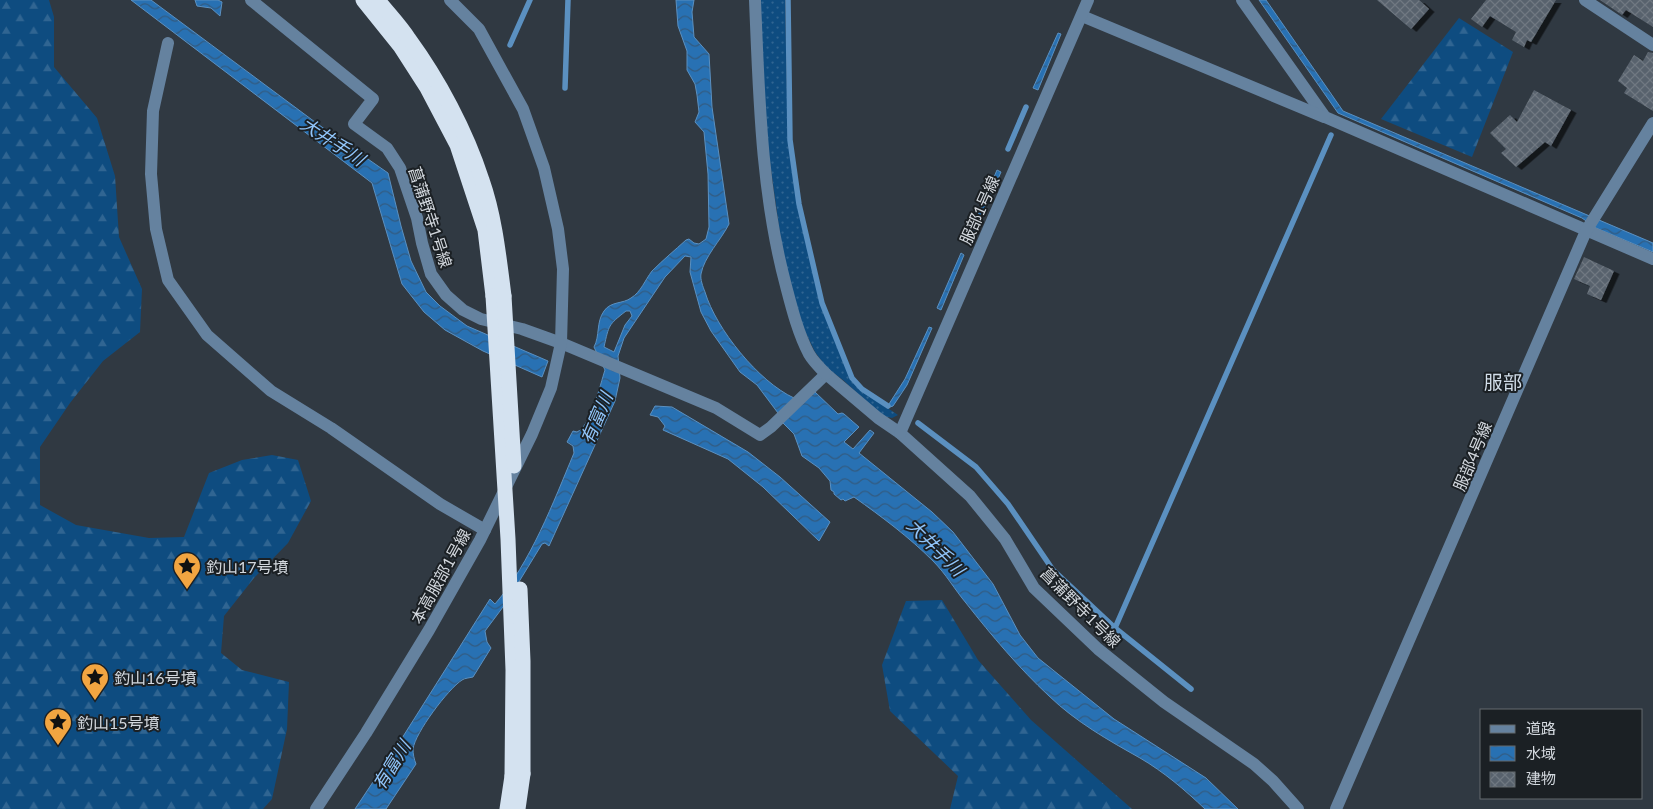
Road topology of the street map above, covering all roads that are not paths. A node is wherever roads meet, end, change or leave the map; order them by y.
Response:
1 (363, 0) edge
2 (378, 0) edge
3 (450, 0) edge
4 (755, 0) edge
5 (1088, 0) edge
6 (1242, 0) edge
7 (1585, 0) edge
8 (257, 2) edge
9 (1082, 16) junction
10 (168, 42) dead end
11 (1653, 45) edge
12 (1325, 117) junction
13 (1653, 123) edge
14 (1586, 231) junction
15 (1653, 259) edge
16 (498, 296) junction
17 (566, 346) junction
18 (822, 378) junction
19 (900, 433) junction
20 (485, 530) junction
21 (518, 775) junction
22 (316, 809) edge
23 (507, 809) edge
24 (518, 809) edge
25 (1298, 809) edge
26 (1336, 809) edge

1 - 16 highway
2 - 16 highway
3 - 17 street, 本高服部1号線
4 - 18 street, 菖蒲野寺1号線
5 - 9 street, 服部1号線
6 - 12 street
7 - 11 street
8 - 17 street, 菖蒲野寺1号線
9 - 12 street
9 - 19 street, 服部1号線
10 - 20 street
12 - 14 street
13 - 14 street, 服部4号線
14 - 15 street
14 - 26 street, 服部4号線
16 - 21 highway, bridge
17 - 18 street
17 - 20 street, 本高服部1号線
18 - 19 street, 菖蒲野寺1号線
19 - 25 street, 菖蒲野寺1号線
20 - 22 street, 本高服部1号線
21 - 23 highway
21 - 24 highway

